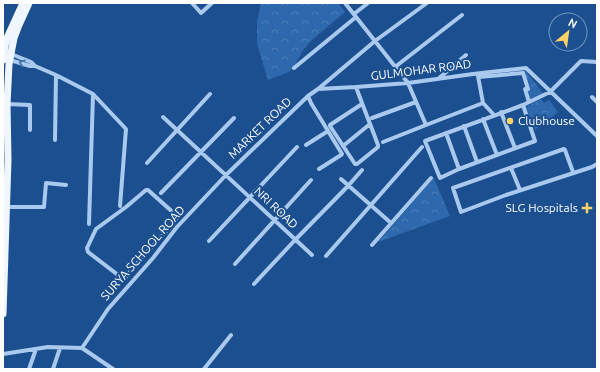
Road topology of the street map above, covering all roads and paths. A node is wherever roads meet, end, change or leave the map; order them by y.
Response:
1 (23, 3) edge
2 (29, 3) edge
3 (192, 3) edge
4 (212, 3) edge
5 (345, 3) edge
6 (368, 3) edge
7 (427, 3) edge
8 (355, 15) junction
9 (462, 15) dead end
10 (376, 40) junction
11 (466, 55) dead end
12 (8, 58) edge
13 (597, 62) edge
14 (395, 67) junction
15 (294, 68) dead end
16 (478, 75) junction
17 (56, 76) junction
18 (437, 80) junction
19 (408, 82) junction
20 (356, 87) junction
21 (318, 89) junction
22 (550, 92) junction
23 (92, 94) junction
24 (210, 94) dead end
25 (308, 96) junction
26 (592, 98) dead end
27 (416, 102) junction
28 (529, 102) junction
29 (597, 102) edge
30 (483, 103) junction
31 (7, 104) junction
32 (362, 104) junction
33 (523, 105) junction
34 (501, 112) junction
35 (494, 115) junction
36 (163, 117) dead end
37 (234, 118) dead end
38 (372, 118) dead end
39 (484, 119) junction
40 (370, 124) junction
41 (426, 125) junction
42 (464, 126) junction
43 (30, 130) dead end
44 (177, 130) junction
45 (328, 131) junction
46 (446, 133) junction
47 (597, 136) edge
48 (56, 140) dead end
49 (383, 142) dead end
50 (306, 145) dead end
51 (343, 146) junction
52 (297, 147) dead end
53 (422, 147) dead end
54 (515, 148) junction
55 (201, 152) junction
56 (497, 155) junction
57 (147, 162) dead end
58 (477, 162) junction
59 (597, 164) edge
60 (511, 168) junction
61 (319, 169) dead end
62 (459, 169) junction
63 (362, 170) dead end
64 (573, 172) junction
65 (226, 176) junction
66 (431, 178) dead end
67 (341, 179) dead end
68 (311, 180) dead end
69 (66, 184) dead end
70 (348, 186) junction
71 (520, 190) junction
72 (162, 193) dead end
73 (250, 198) junction
74 (370, 205) junction
75 (120, 206) dead end
76 (6, 208) junction
77 (274, 221) junction
78 (391, 223) junction
79 (89, 224) dead end
80 (175, 226) junction
81 (295, 240) junction
82 (209, 241) dead end
83 (372, 245) dead end
84 (146, 253) junction
85 (312, 255) dead end
86 (326, 256) dead end
87 (153, 258) junction
88 (235, 264) dead end
89 (129, 274) junction
90 (4, 275) edge
91 (135, 279) junction
92 (254, 284) dead end
93 (3, 314) edge
94 (231, 335) dead end
95 (60, 348) junction
96 (82, 348) junction
97 (36, 349) junction
98 (3, 354) edge
99 (29, 369) edge
100 (52, 369) edge
101 (113, 369) edge
102 (204, 369) edge

1 - 12 main road
2 - 12 main road
3 - 4 street
5 - 8 street
6 - 8 street
7 - 10 street, MARKET ROAD
8 - 10 street
8 - 15 street
9 - 14 street
10 - 14 street
10 - 21 street, MARKET ROAD
11 - 18 street
12 - 17 street
12 - 31 main road
13 - 22 street
14 - 19 street
16 - 18 street, GULMOHAR ROAD
16 - 22 street, GULMOHAR ROAD
16 - 28 street
16 - 30 street
17 - 23 street
17 - 48 street
18 - 19 street, GULMOHAR ROAD
19 - 20 street, GULMOHAR ROAD
19 - 27 street
20 - 21 street, GULMOHAR ROAD
20 - 32 street
21 - 25 street, MARKET ROAD
22 - 28 street
22 - 47 street
23 - 75 street
23 - 79 street
24 - 44 street
25 - 45 street
25 - 65 street, MARKET ROAD
26 - 29 street
27 - 38 street
27 - 41 street
28 - 33 street
30 - 35 street
30 - 41 street
31 - 43 street
31 - 76 main road
32 - 40 street
32 - 51 street
33 - 34 street
33 - 54 street
34 - 35 street
34 - 54 street
35 - 39 street
36 - 44 street, NRI ROAD
37 - 55 street
39 - 42 street
39 - 56 street
40 - 51 street
40 - 51 street
41 - 49 street
42 - 46 street
42 - 58 street
44 - 55 street, NRI ROAD
44 - 57 street
45 - 50 street
45 - 61 street
46 - 62 street
46 - 62 street
52 - 73 street
53 - 74 street
54 - 56 street
55 - 65 street, NRI ROAD
55 - 72 street
56 - 58 street
58 - 62 street
59 - 64 street
60 - 64 street
60 - 71 street
60 - 71 street
63 - 70 street
64 - 71 street
65 - 73 street, NRI ROAD
65 - 80 street, SURYA SCHOOL ROAD
66 - 78 street
67 - 70 street
68 - 77 street
69 - 76 street
70 - 74 street
70 - 81 street
73 - 77 street, NRI ROAD
73 - 82 street
74 - 78 street
74 - 86 street
76 - 90 main road
77 - 81 street, NRI ROAD
77 - 88 street
78 - 83 street
80 - 84 street
80 - 87 street, SURYA SCHOOL ROAD
80 - 89 street
81 - 85 street, NRI ROAD
81 - 92 street
84 - 87 street
84 - 89 street
87 - 91 street, SURYA SCHOOL ROAD
89 - 91 street
90 - 93 main road
91 - 96 street, SURYA SCHOOL ROAD
94 - 102 street
95 - 96 street
95 - 97 street
95 - 100 street
96 - 101 street
97 - 98 street
97 - 99 street

